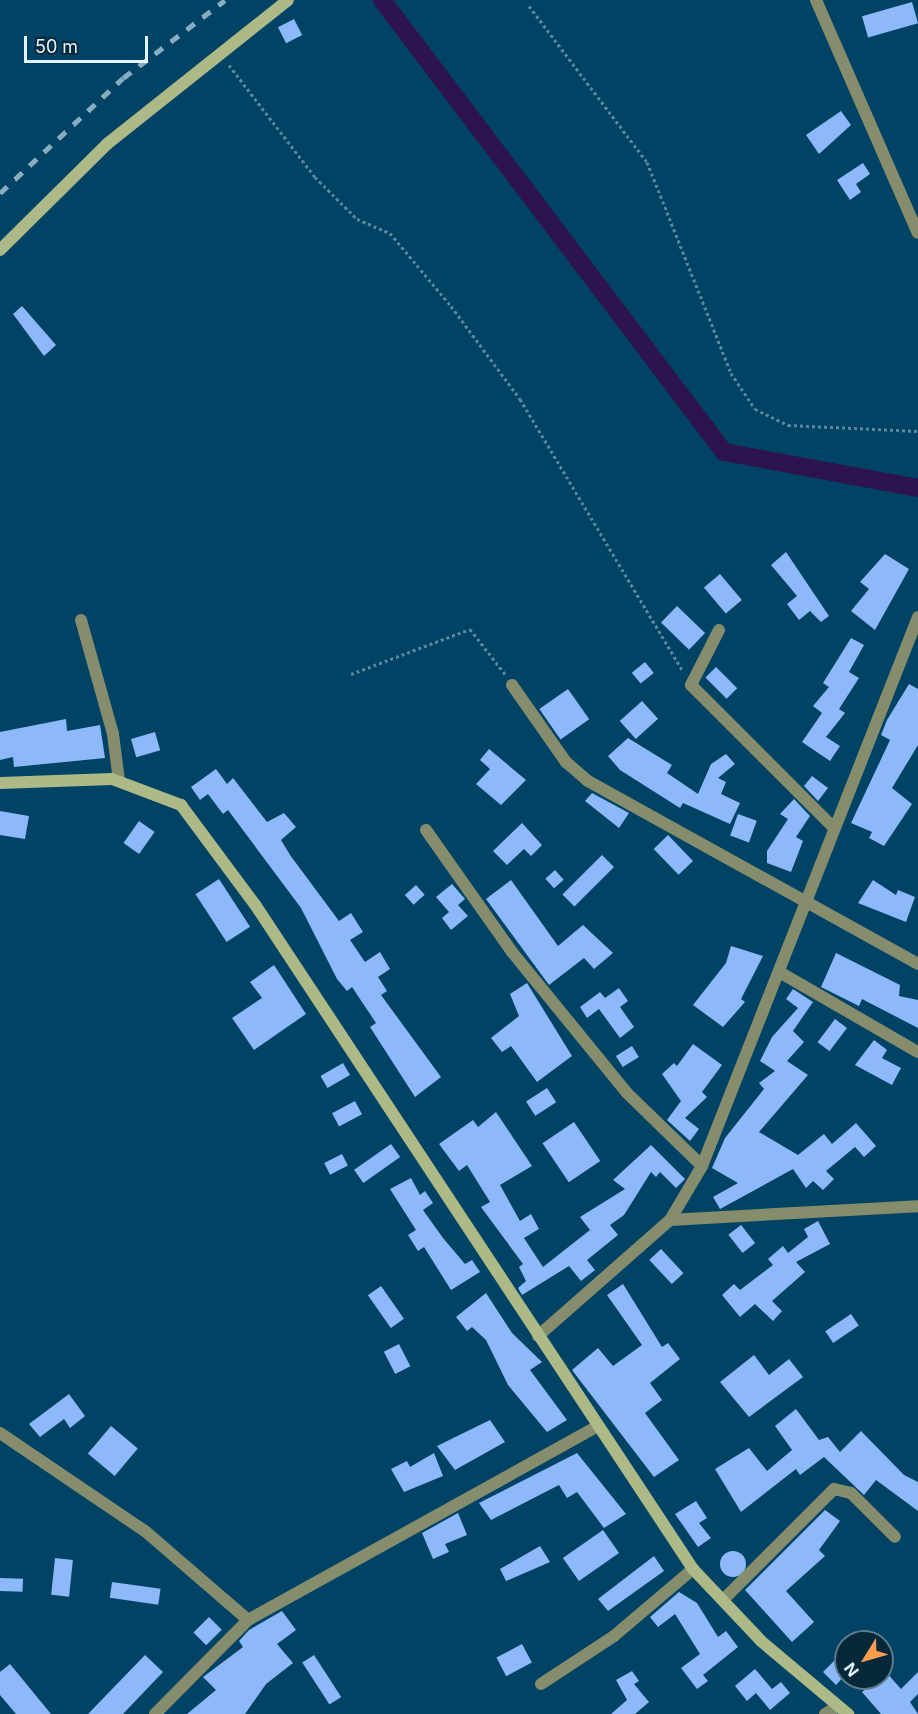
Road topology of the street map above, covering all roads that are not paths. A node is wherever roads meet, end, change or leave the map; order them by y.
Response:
1 (288, 0) edge
2 (816, 0) edge
3 (918, 233) edge
4 (0, 250) edge
5 (918, 617) edge
6 (81, 620) dead end
7 (719, 630) dead end
8 (512, 685) road end
9 (119, 781) junction
10 (0, 783) edge
11 (833, 827) junction
12 (426, 830) dead end
13 (811, 900) junction
14 (918, 964) edge
15 (781, 973) junction
16 (918, 1052) edge
17 (702, 1166) junction
18 (918, 1206) edge
19 (670, 1220) junction
20 (538, 1336) junction
21 (596, 1427) junction
22 (0, 1433) edge
23 (895, 1537) dead end
24 (693, 1569) junction
25 (723, 1600) junction
26 (249, 1620) junction
27 (541, 1684) dead end
28 (843, 1710) edge
29 (155, 1714) edge
30 (825, 1714) edge

1 - 4 street
2 - 3 street
5 - 11 street
6 - 9 street
7 - 11 street
8 - 13 street
9 - 10 street
9 - 20 street
11 - 13 street
12 - 17 street
13 - 14 street
13 - 15 street
15 - 16 street
15 - 17 street
17 - 19 street
18 - 19 street
19 - 20 street
20 - 21 street
21 - 24 street
21 - 26 street
22 - 26 street
23 - 25 street
24 - 25 street
24 - 27 street
25 - 28 street
26 - 29 street
28 - 30 street

